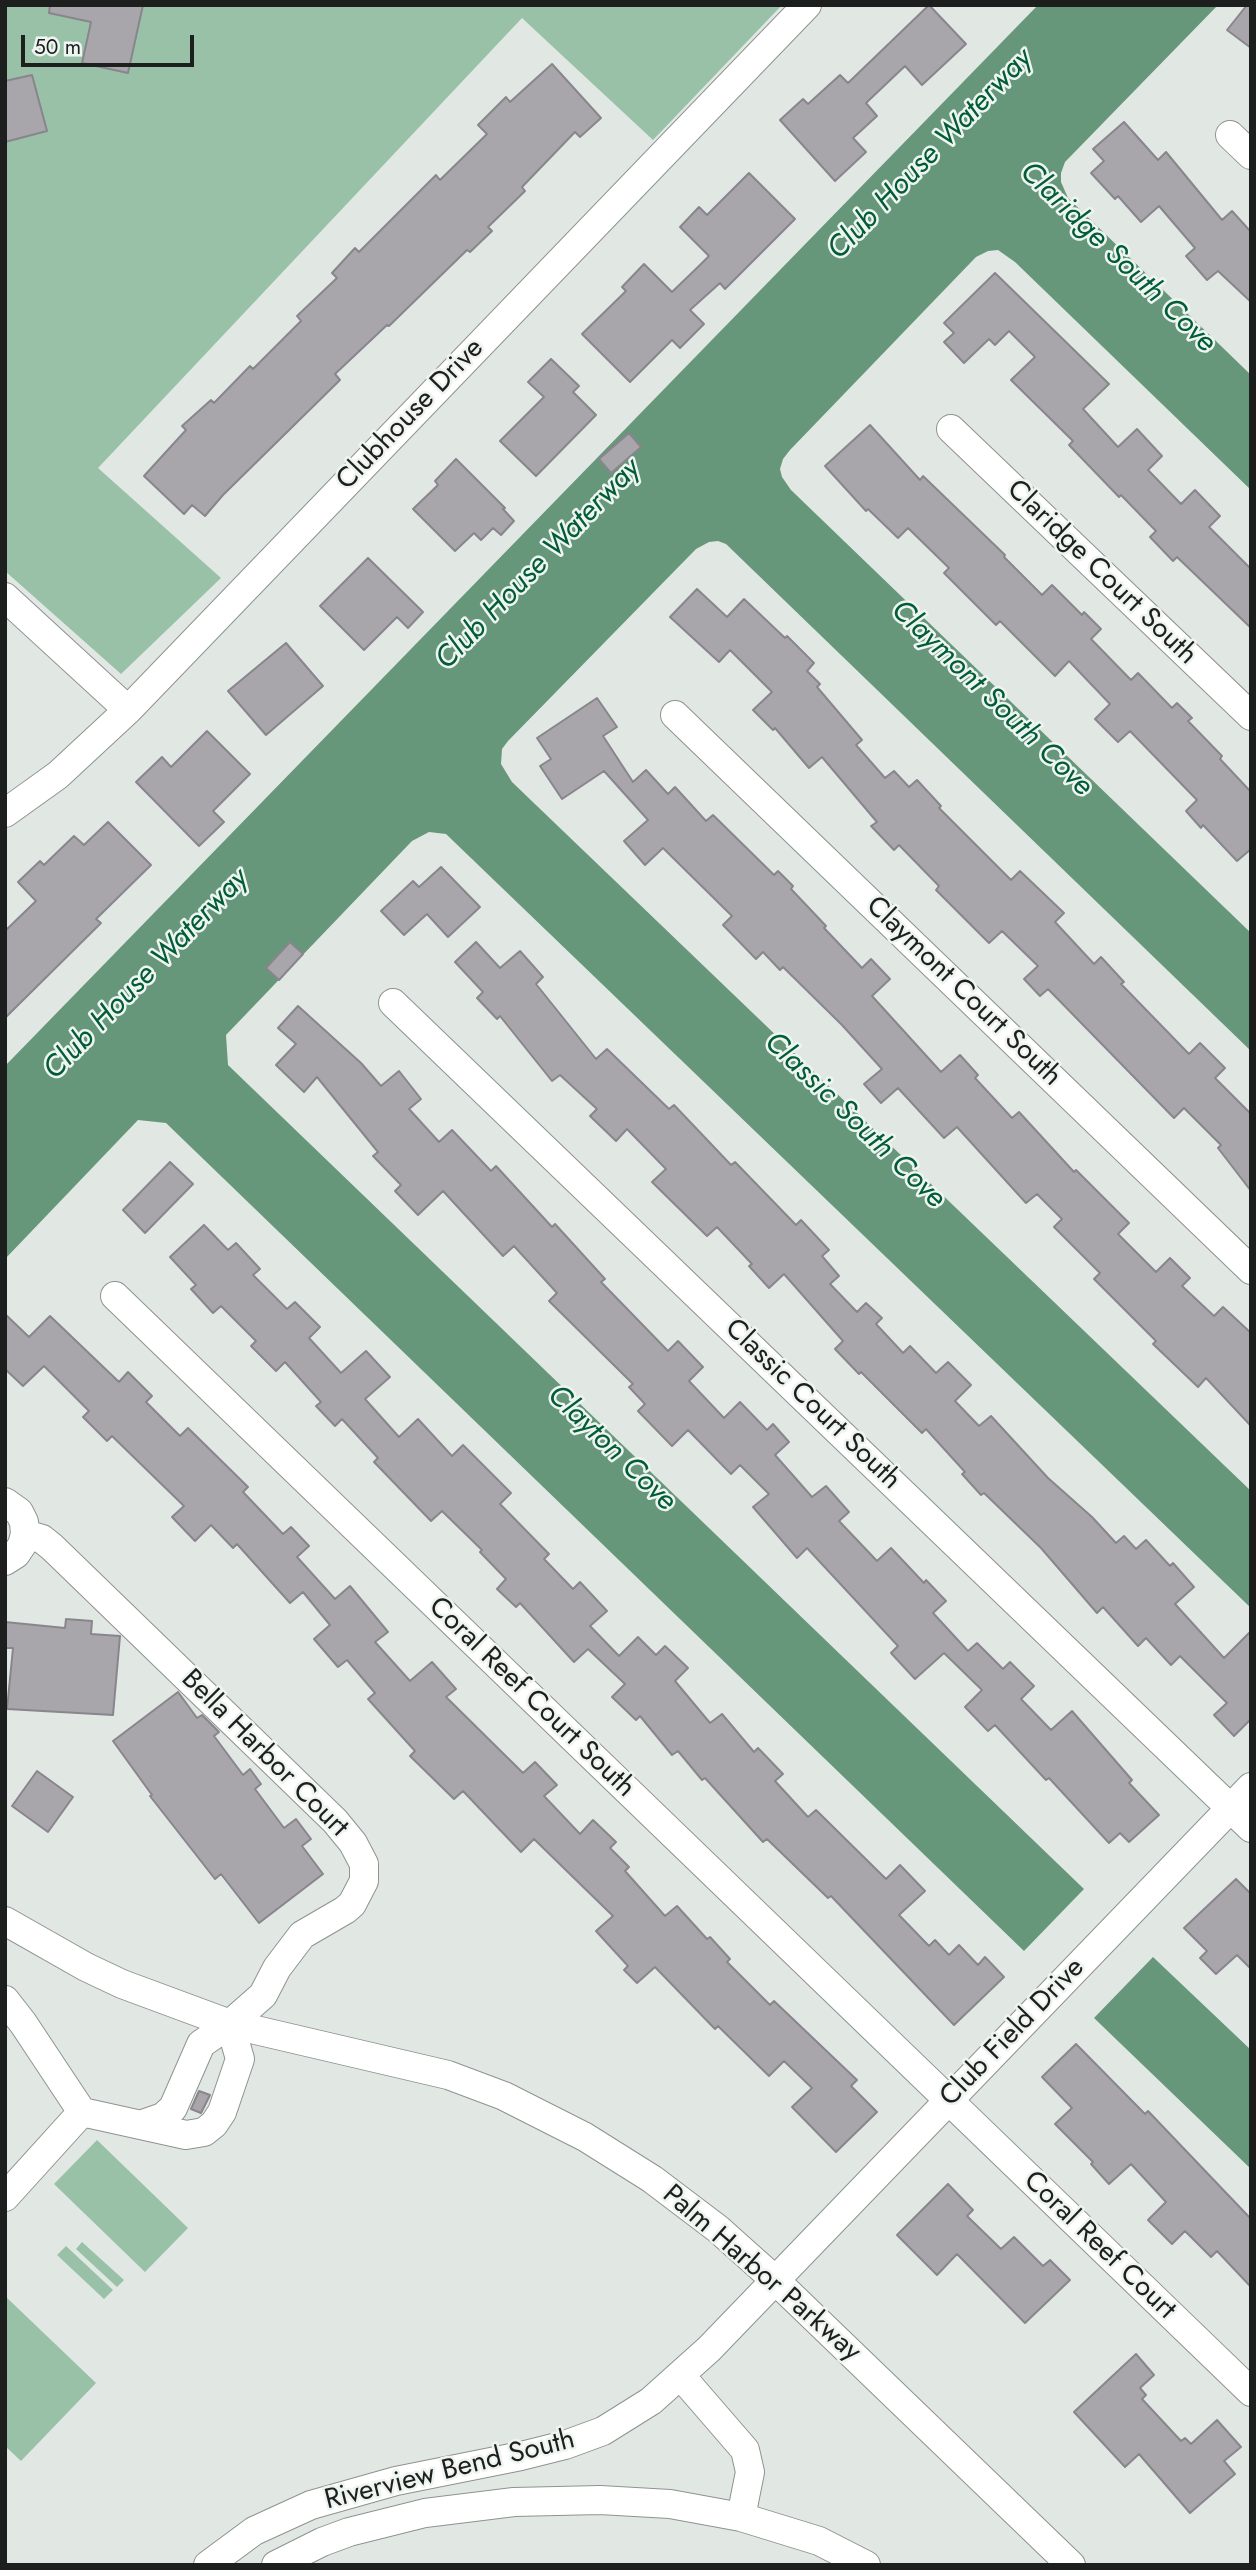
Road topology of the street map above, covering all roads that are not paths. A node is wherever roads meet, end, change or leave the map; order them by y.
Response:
1 (807, 5) edge
2 (1230, 135) dead end
3 (1251, 155) edge
4 (951, 429) dead end
5 (5, 597) edge
6 (128, 709) junction
7 (675, 715) dead end
8 (1251, 716) edge
9 (5, 813) edge
10 (393, 1003) dead end
11 (1251, 1270) edge
12 (115, 1296) dead end
13 (5, 1502) edge
14 (25, 1534) junction
15 (5, 1561) edge
16 (1251, 1787) edge
17 (1230, 1808) junction
18 (1251, 1828) edge
19 (5, 1921) edge
20 (5, 2000) edge
21 (230, 2024) junction
22 (948, 2101) junction
23 (82, 2112) junction
24 (144, 2124) junction
25 (5, 2197) edge
26 (775, 2280) junction
27 (681, 2376) junction
28 (1251, 2392) edge
29 (741, 2517) junction
30 (208, 2565) edge
31 (276, 2565) edge
32 (866, 2565) edge
33 (1071, 2565) edge

1 - 6 street, Clubhouse Drive
2 - 3 street
4 - 8 street, Claridge Court South
5 - 6 street
6 - 9 street, Clubhouse Drive
7 - 11 street, Claymont Court South
10 - 17 street, Classic Court South
12 - 22 street, Coral Reef Court South
13 - 14 street
14 - 15 street
14 - 21 street, Bella Harbor Court
16 - 17 street, Club Field Drive
17 - 18 street, Classic Court South
17 - 22 street, Club Field Drive
19 - 21 street, Palm Harbor Parkway
20 - 23 street
21 - 24 street, Bella Harbor Court
21 - 24 street
21 - 26 street, Palm Harbor Parkway
22 - 26 street, Club Field Drive
22 - 28 street, Coral Reef Court
23 - 24 street
23 - 25 street
26 - 27 street, Riverview Bend South
26 - 33 street, Palm Harbor Parkway
27 - 29 street
27 - 30 street, Riverview Bend South
29 - 31 street
29 - 32 street

